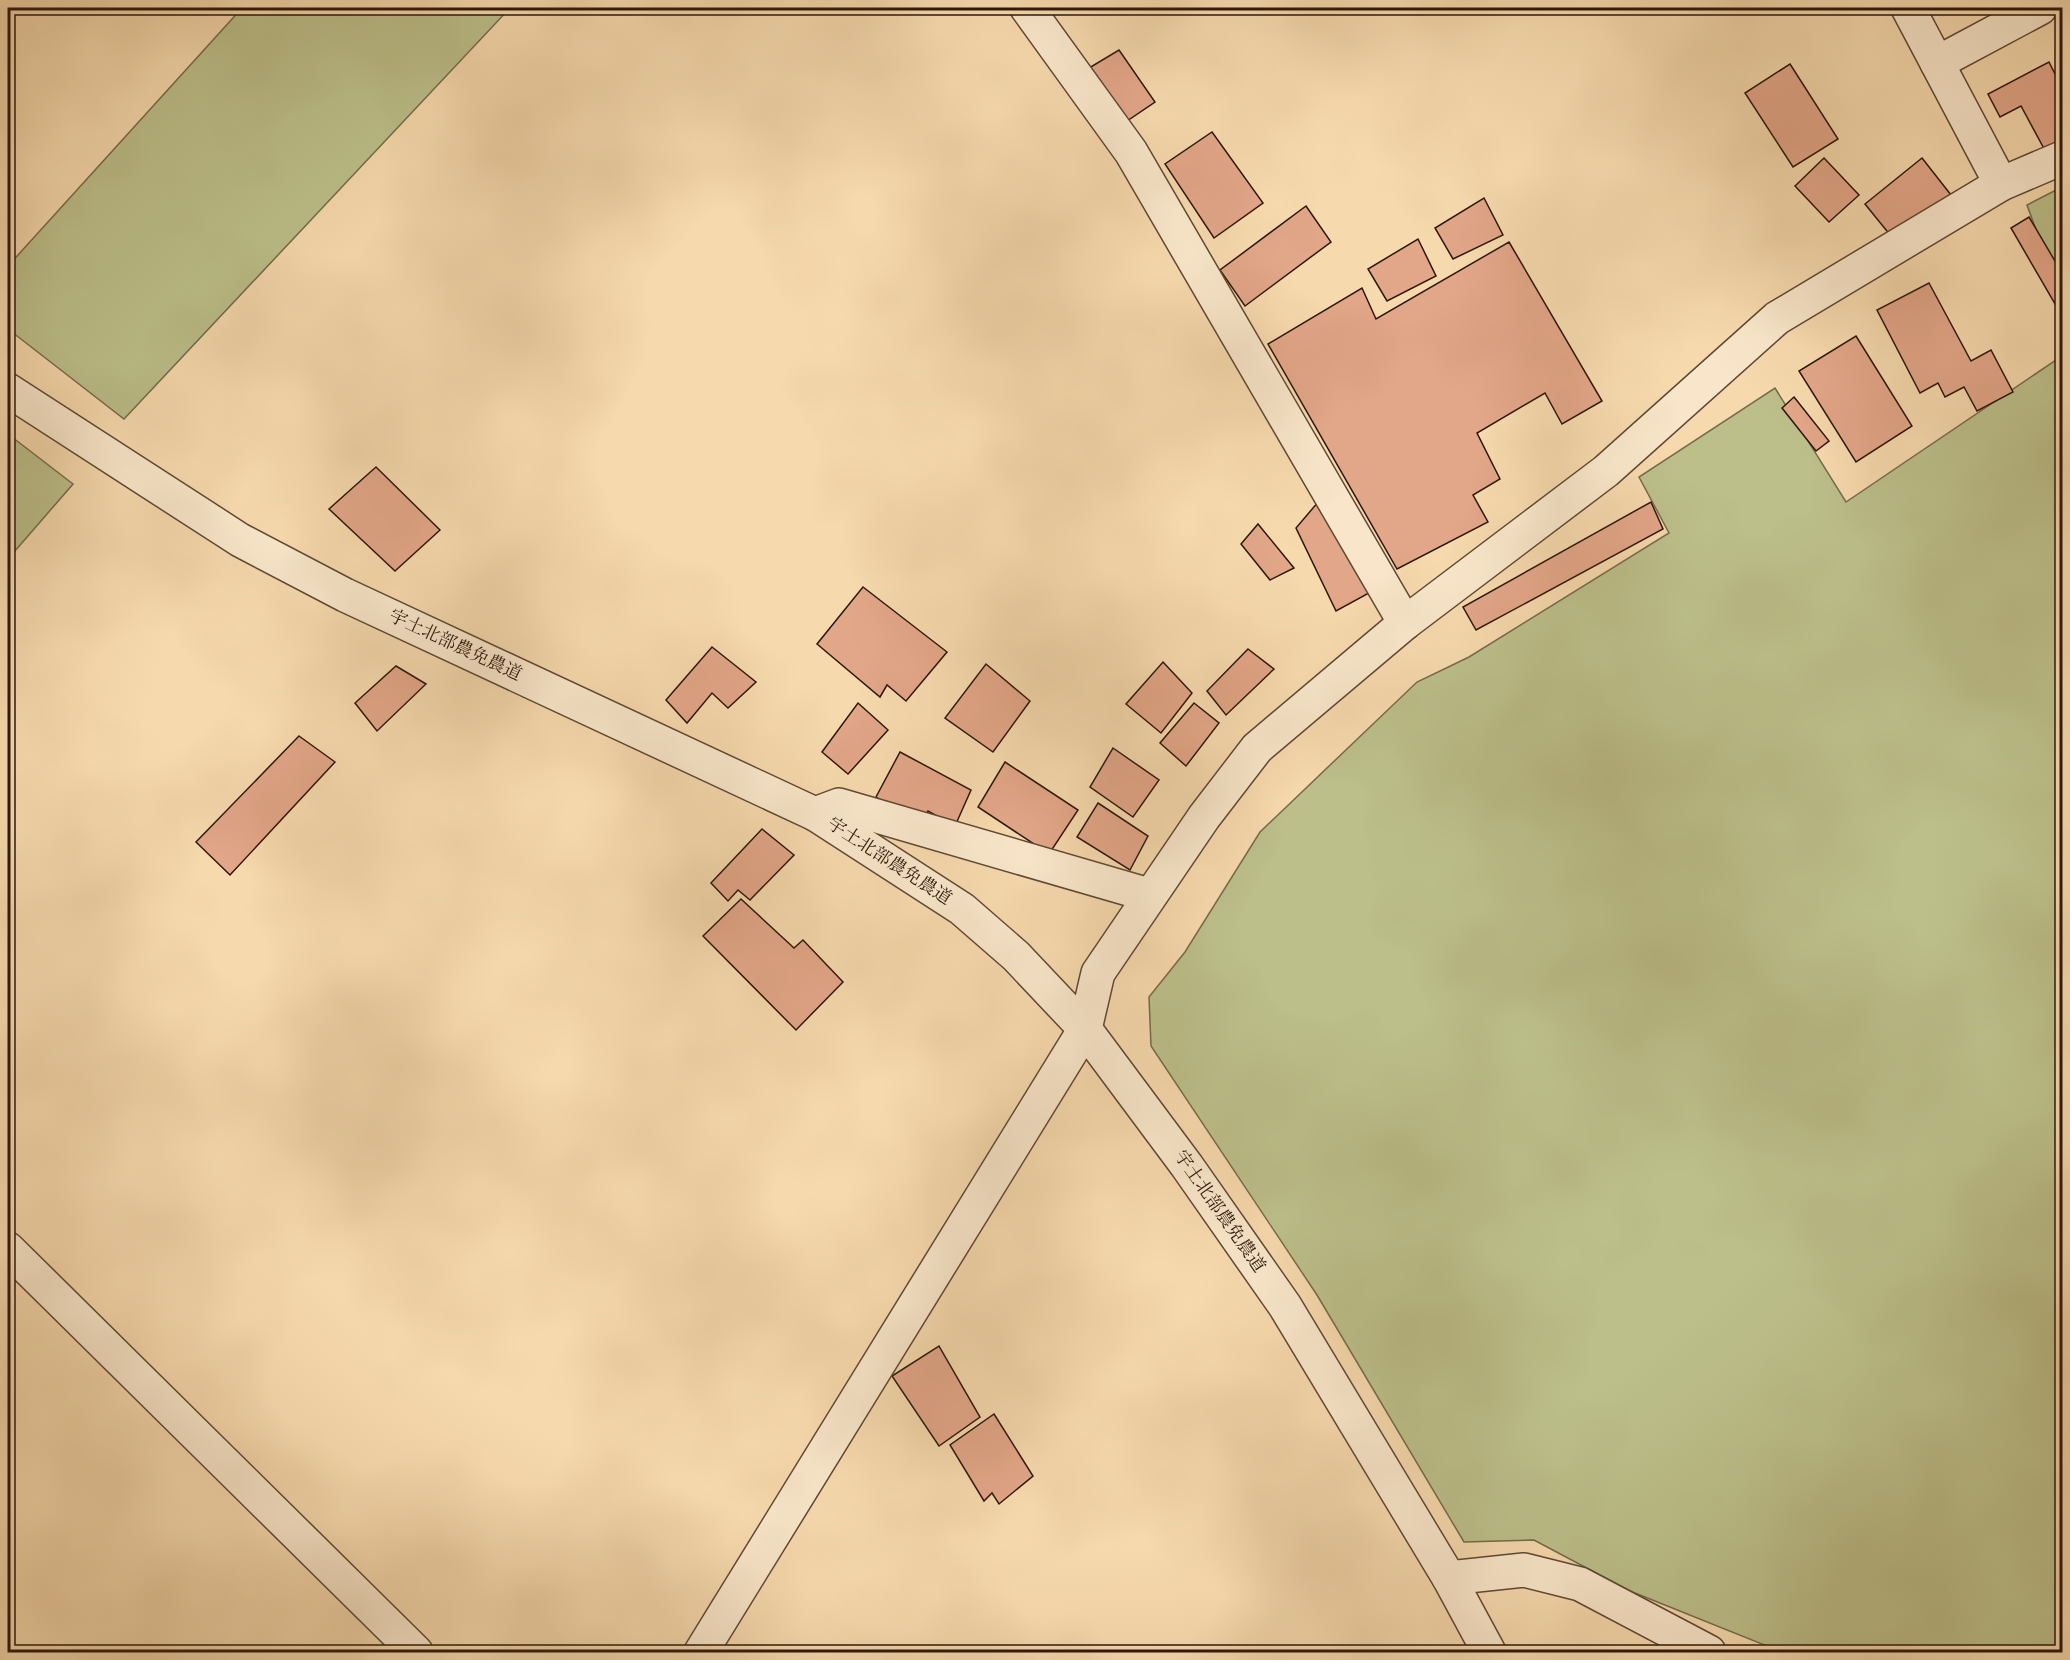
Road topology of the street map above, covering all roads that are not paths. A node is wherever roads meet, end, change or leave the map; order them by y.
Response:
1 (1027, 8) edge
2 (1908, 8) edge
3 (2040, 8) edge
4 (1937, 63) junction
5 (2062, 158) edge
6 (2001, 184) junction
7 (8, 390) edge
8 (1405, 623) junction
9 (815, 814) junction
10 (1149, 895) junction
11 (1085, 1029) junction
12 (8, 1248) edge
13 (1449, 1578) junction
14 (416, 1653) edge
15 (701, 1653) edge
16 (1489, 1653) edge
17 (1708, 1653) edge

1 - 8 street
2 - 4 street
3 - 4 street
4 - 6 street
5 - 6 street
6 - 8 street
7 - 9 street, 宇土北部農免農道
8 - 10 street
9 - 10 street
9 - 11 street, 宇土北部農免農道
10 - 11 street
11 - 13 street, 宇土北部農免農道
11 - 15 street
12 - 14 street
13 - 16 street, 宇土北部農免農道
13 - 17 street

